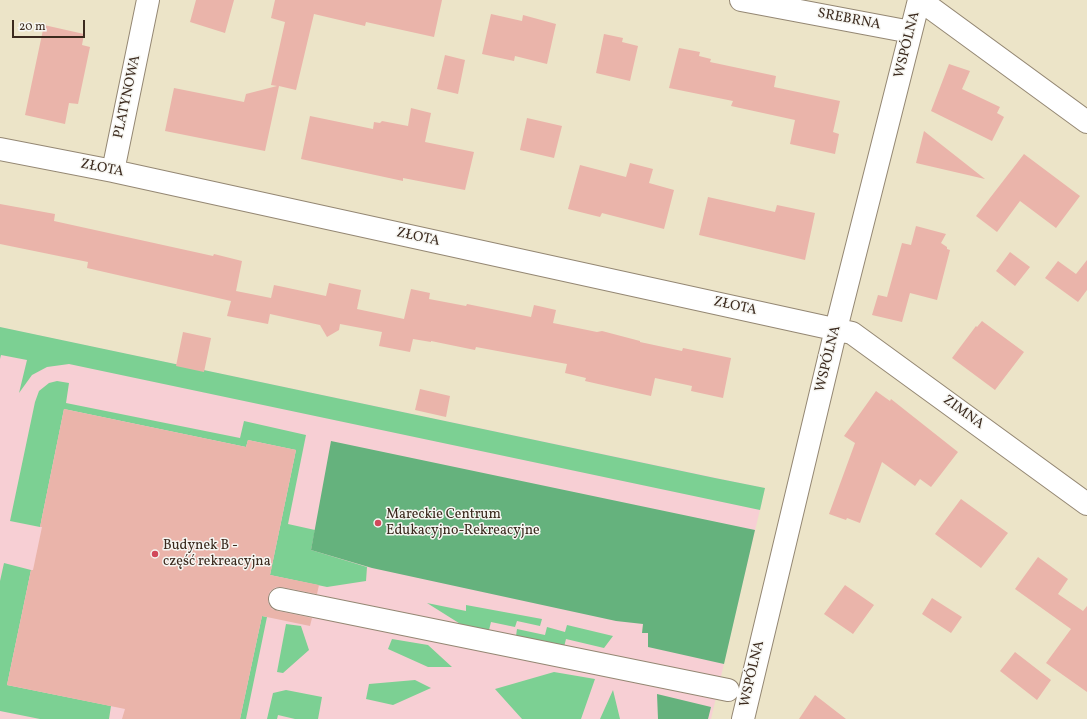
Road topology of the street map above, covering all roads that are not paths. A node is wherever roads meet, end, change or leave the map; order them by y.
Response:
1 (148, 0) edge
2 (741, 0) edge
3 (919, 0) edge
4 (911, 32) junction
5 (1087, 122) edge
6 (0, 149) edge
7 (113, 171) junction
8 (836, 329) junction
9 (1087, 504) edge
10 (280, 599) dead end
11 (728, 690) dead end
12 (743, 719) edge

1 - 7 street, PLATYNOWA
2 - 4 street, SREBRNA
3 - 4 street, WSPÓLNA
3 - 5 street
4 - 8 street, WSPÓLNA
6 - 7 street, ZŁOTA
7 - 8 street, ZŁOTA
8 - 9 street, ZIMNA
8 - 12 street, WSPÓLNA
10 - 11 street

